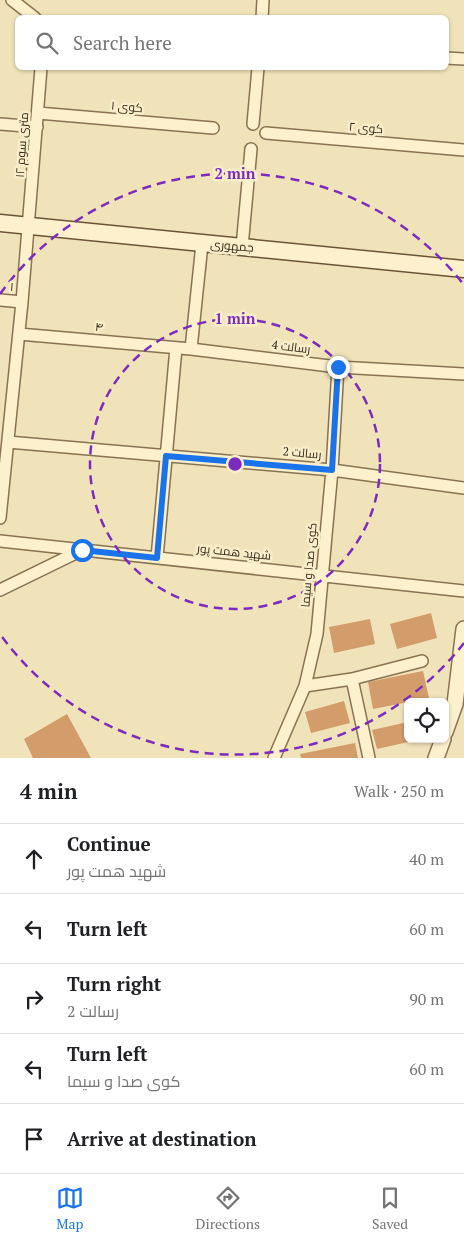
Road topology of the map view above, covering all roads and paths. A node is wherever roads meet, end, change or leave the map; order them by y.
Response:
1 (12, 0) edge
2 (263, 0) edge
3 (32, 15) edge
4 (262, 15) edge
5 (449, 58) edge
6 (464, 59) edge
7 (41, 70) edge
8 (258, 70) edge
9 (38, 113) junction
10 (0, 124) edge
11 (253, 124) dead end
12 (37, 127) junction
13 (213, 128) dead end
14 (266, 133) dead end
15 (251, 149) dead end
16 (464, 150) edge
17 (0, 223) edge
18 (30, 224) junction
19 (202, 244) junction
20 (242, 247) junction
21 (464, 269) edge
22 (0, 300) edge
23 (22, 302) junction
24 (19, 334) junction
25 (176, 348) junction
26 (191, 349) junction
27 (338, 367) junction
28 (464, 374) edge
29 (5, 418) edge
30 (8, 442) junction
31 (166, 456) junction
32 (332, 470) junction
33 (464, 488) edge
34 (0, 518) edge
35 (0, 541) edge
36 (82, 550) junction
37 (157, 558) junction
38 (323, 576) junction
39 (0, 590) edge
40 (464, 591) edge
41 (464, 629) edge
42 (422, 661) dead end
43 (352, 679) junction
44 (305, 686) junction
45 (459, 704) edge
46 (449, 724) edge
47 (442, 743) edge
48 (274, 758) edge
49 (369, 758) edge
50 (436, 758) edge

1 - 3 street
2 - 4 street
5 - 6 street
7 - 9 street, ۱۲ متری سوم
8 - 11 street
9 - 12 street, ۱۲ متری سوم
9 - 13 street, کوی ۱
10 - 12 street
12 - 18 street, ۱۲ متری سوم
14 - 16 street, کوی ۲
15 - 20 street
17 - 18 main road, جمهوری
18 - 19 main road, جمهوری
18 - 23 street, ۱۲ متری سوم
19 - 20 main road, جمهوری
19 - 26 street
20 - 21 main road, جمهوری
22 - 23 street, ۱
23 - 24 street, ۱۲ متری سوم
24 - 25 street, ۴
24 - 29 street, ۱۲ متری سوم
25 - 26 street, رسالت 4
25 - 31 street
26 - 27 street, رسالت 4
27 - 28 street, رسالت 4
27 - 32 street, کوی صدا و سیما
29 - 30 street, ۱۲ متری سوم
30 - 31 street, رسالت 2
30 - 34 street, ۱۲ متری سوم
31 - 32 street, رسالت 2
31 - 37 street
32 - 33 street, رسالت 2
32 - 38 street, کوی صدا و سیما
35 - 36 street, شهید همت پور
36 - 37 street, شهید همت پور
36 - 39 street
37 - 38 street, شهید همت پور
38 - 40 street, شهید همت پور
38 - 44 street, کوی صدا و سیما
41 - 45 street
42 - 43 street
43 - 44 street
43 - 49 street
44 - 48 street, کوی صدا و سیما
45 - 46 street
47 - 50 street

